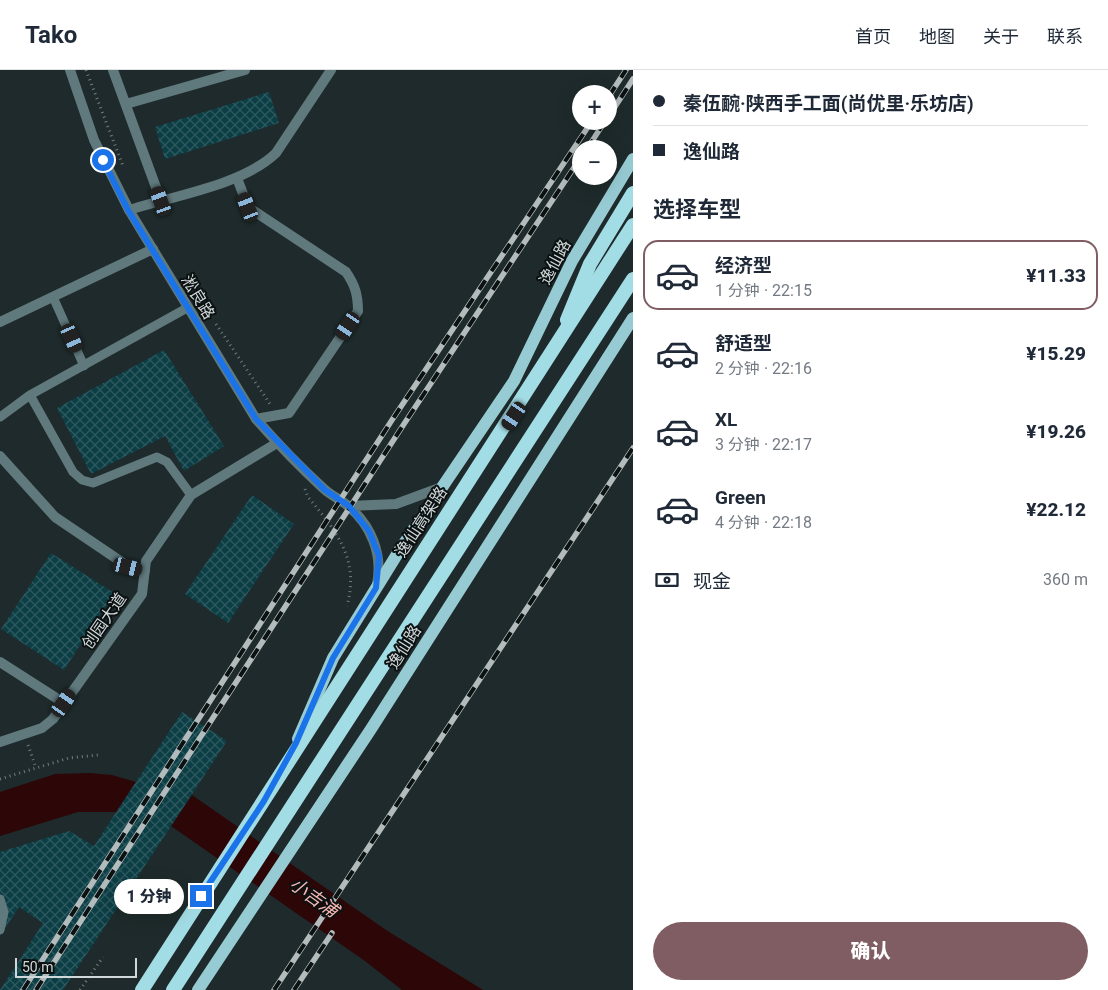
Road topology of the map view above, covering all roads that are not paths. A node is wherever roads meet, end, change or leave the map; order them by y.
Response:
1 (70, 70) edge
2 (113, 70) edge
3 (245, 70) edge
4 (328, 71) edge
5 (126, 104) junction
6 (633, 159) edge
7 (237, 178) junction
8 (633, 192) edge
9 (161, 201) junction
10 (128, 210) junction
11 (633, 225) edge
12 (633, 233) edge
13 (153, 249) junction
14 (633, 279) edge
15 (53, 297) junction
16 (187, 308) junction
17 (633, 318) edge
18 (0, 322) edge
19 (559, 340) junction
20 (84, 366) junction
21 (30, 395) junction
22 (0, 417) edge
23 (256, 419) junction
24 (277, 442) junction
25 (0, 456) edge
26 (442, 487) junction
27 (191, 495) junction
28 (349, 506) junction
29 (145, 571) junction
30 (376, 588) junction
31 (0, 662) edge
32 (64, 703) junction
33 (0, 742) edge
34 (296, 743) junction
35 (0, 899) edge
36 (0, 930) edge
37 (134, 990) edge
38 (142, 990) edge
39 (173, 990) edge
40 (198, 990) edge

1 - 10 street, 淞良路
2 - 5 street
3 - 5 street
4 - 7 street
5 - 9 street
6 - 26 main road, 逸仙路
7 - 9 street
7 - 23 street
8 - 19 highway, bridge
9 - 10 street
10 - 13 street, 淞良路
11 - 19 highway, 逸仙高架路, bridge
12 - 34 main road, 逸仙路
13 - 15 street
13 - 16 street, 淞良路
14 - 39 highway
15 - 18 street
15 - 20 lane
16 - 20 lane
16 - 23 street, 淞良路
17 - 40 main road, 逸仙路
19 - 38 highway, 逸仙高架路, bridge
20 - 21 lane
21 - 22 lane
21 - 27 lane
23 - 24 street, 淞良路
24 - 27 street, 创园大道
24 - 28 street, 淞良路
25 - 29 street
26 - 28 street
26 - 30 main road, 逸仙路
27 - 29 street, 创园大道
28 - 30 street, 淞良路
29 - 32 street, 创园大道
30 - 34 main road, 逸仙路
31 - 32 street
32 - 33 street, 创园大道
34 - 37 main road, 逸仙路, bridge
35 - 36 lane

